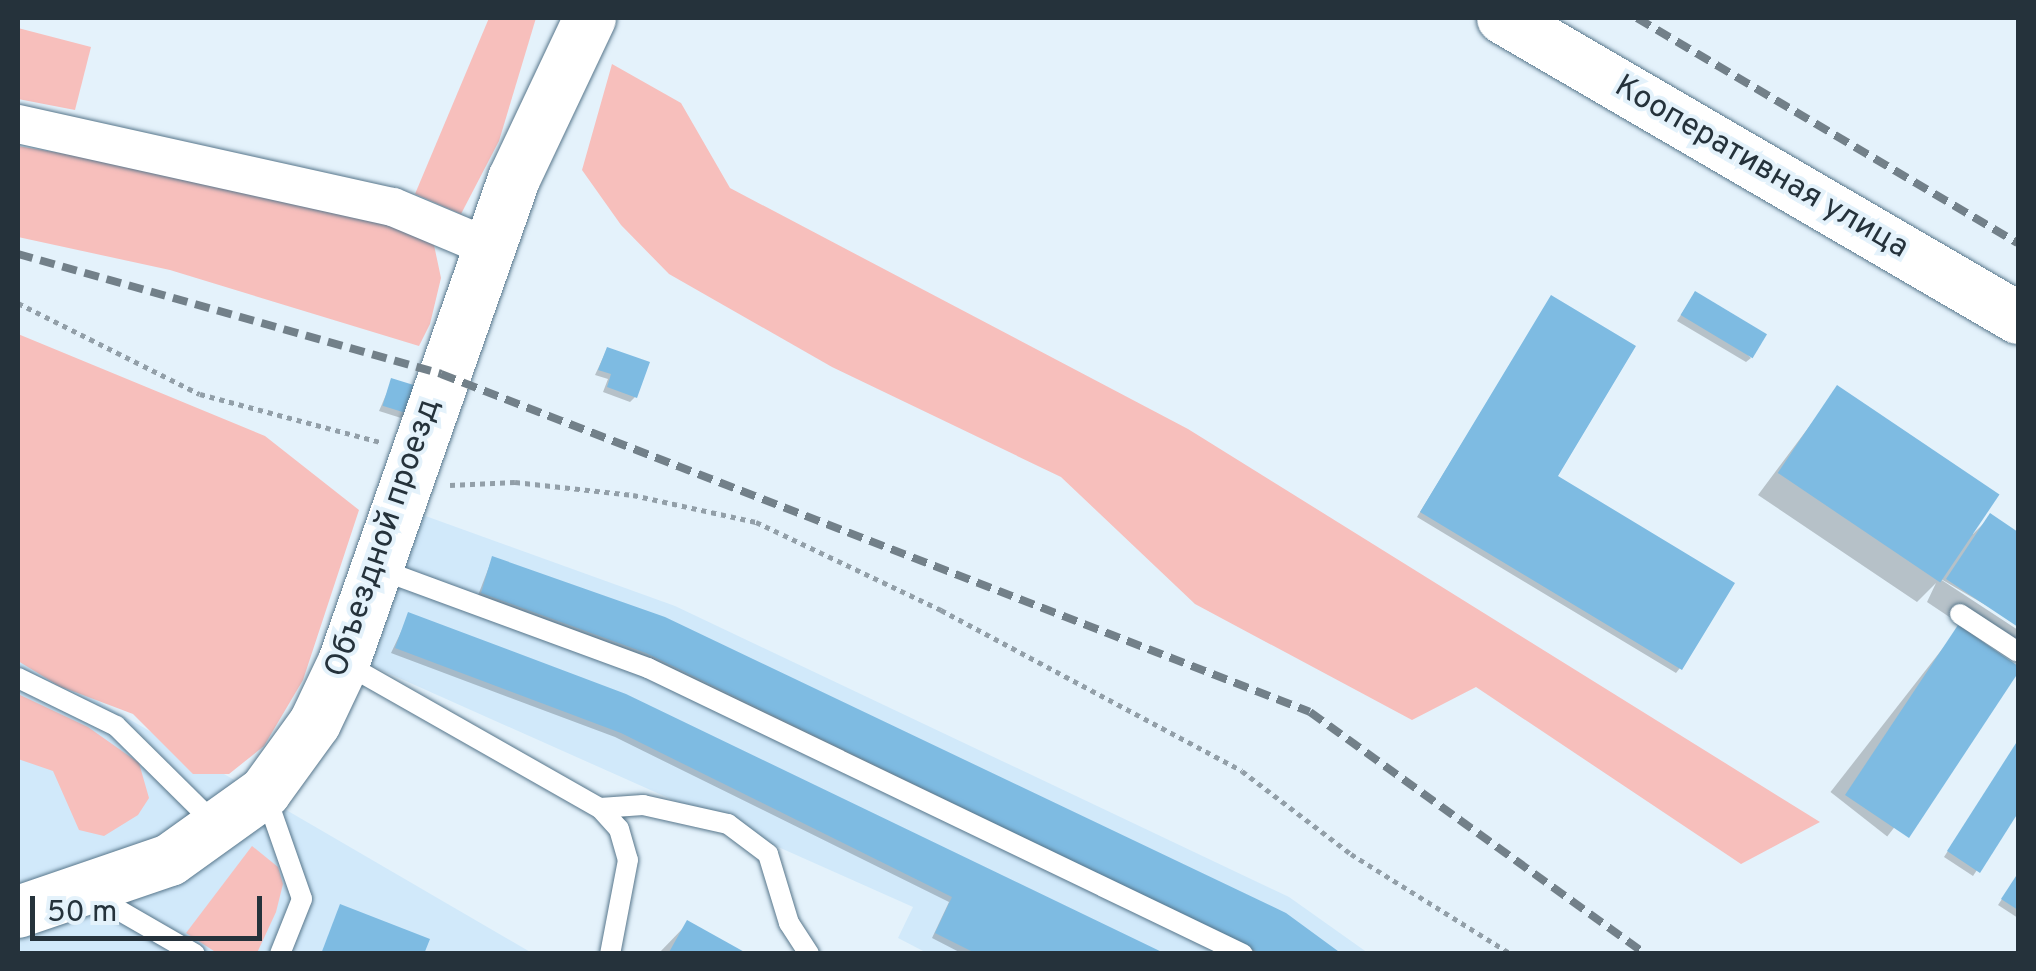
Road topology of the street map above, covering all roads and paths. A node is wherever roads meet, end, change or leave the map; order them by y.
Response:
1 (590, 18) edge
2 (1503, 18) edge
3 (18, 124) edge
4 (488, 247) junction
5 (18, 303) edge
6 (2018, 318) edge
7 (410, 468) junction
8 (377, 568) junction
9 (1960, 614) dead end
10 (2018, 652) edge
11 (344, 662) junction
12 (18, 678) edge
13 (264, 792) junction
14 (600, 808) junction
15 (218, 826) junction
16 (83, 890) junction
17 (18, 912) edge
18 (185, 951) edge
19 (280, 954) edge
20 (610, 954) edge
21 (809, 954) edge
22 (1242, 954) edge
23 (1511, 954) edge

1 - 4 main road, Объездной проезд
2 - 6 main road, Кооперативная улица
3 - 4 street
4 - 7 main road, Объездной проезд
5 - 7 path
7 - 8 main road, Объездной проезд
7 - 23 path
8 - 11 main road, Объездной проезд
8 - 22 lane
9 - 10 lane
11 - 13 main road, Объездной проезд
11 - 14 lane
12 - 15 lane
13 - 15 main road, Объездной проезд
13 - 19 lane
14 - 20 lane
14 - 21 lane
15 - 16 main road, Объездной проезд
16 - 17 main road, Объездной проезд
16 - 18 lane

